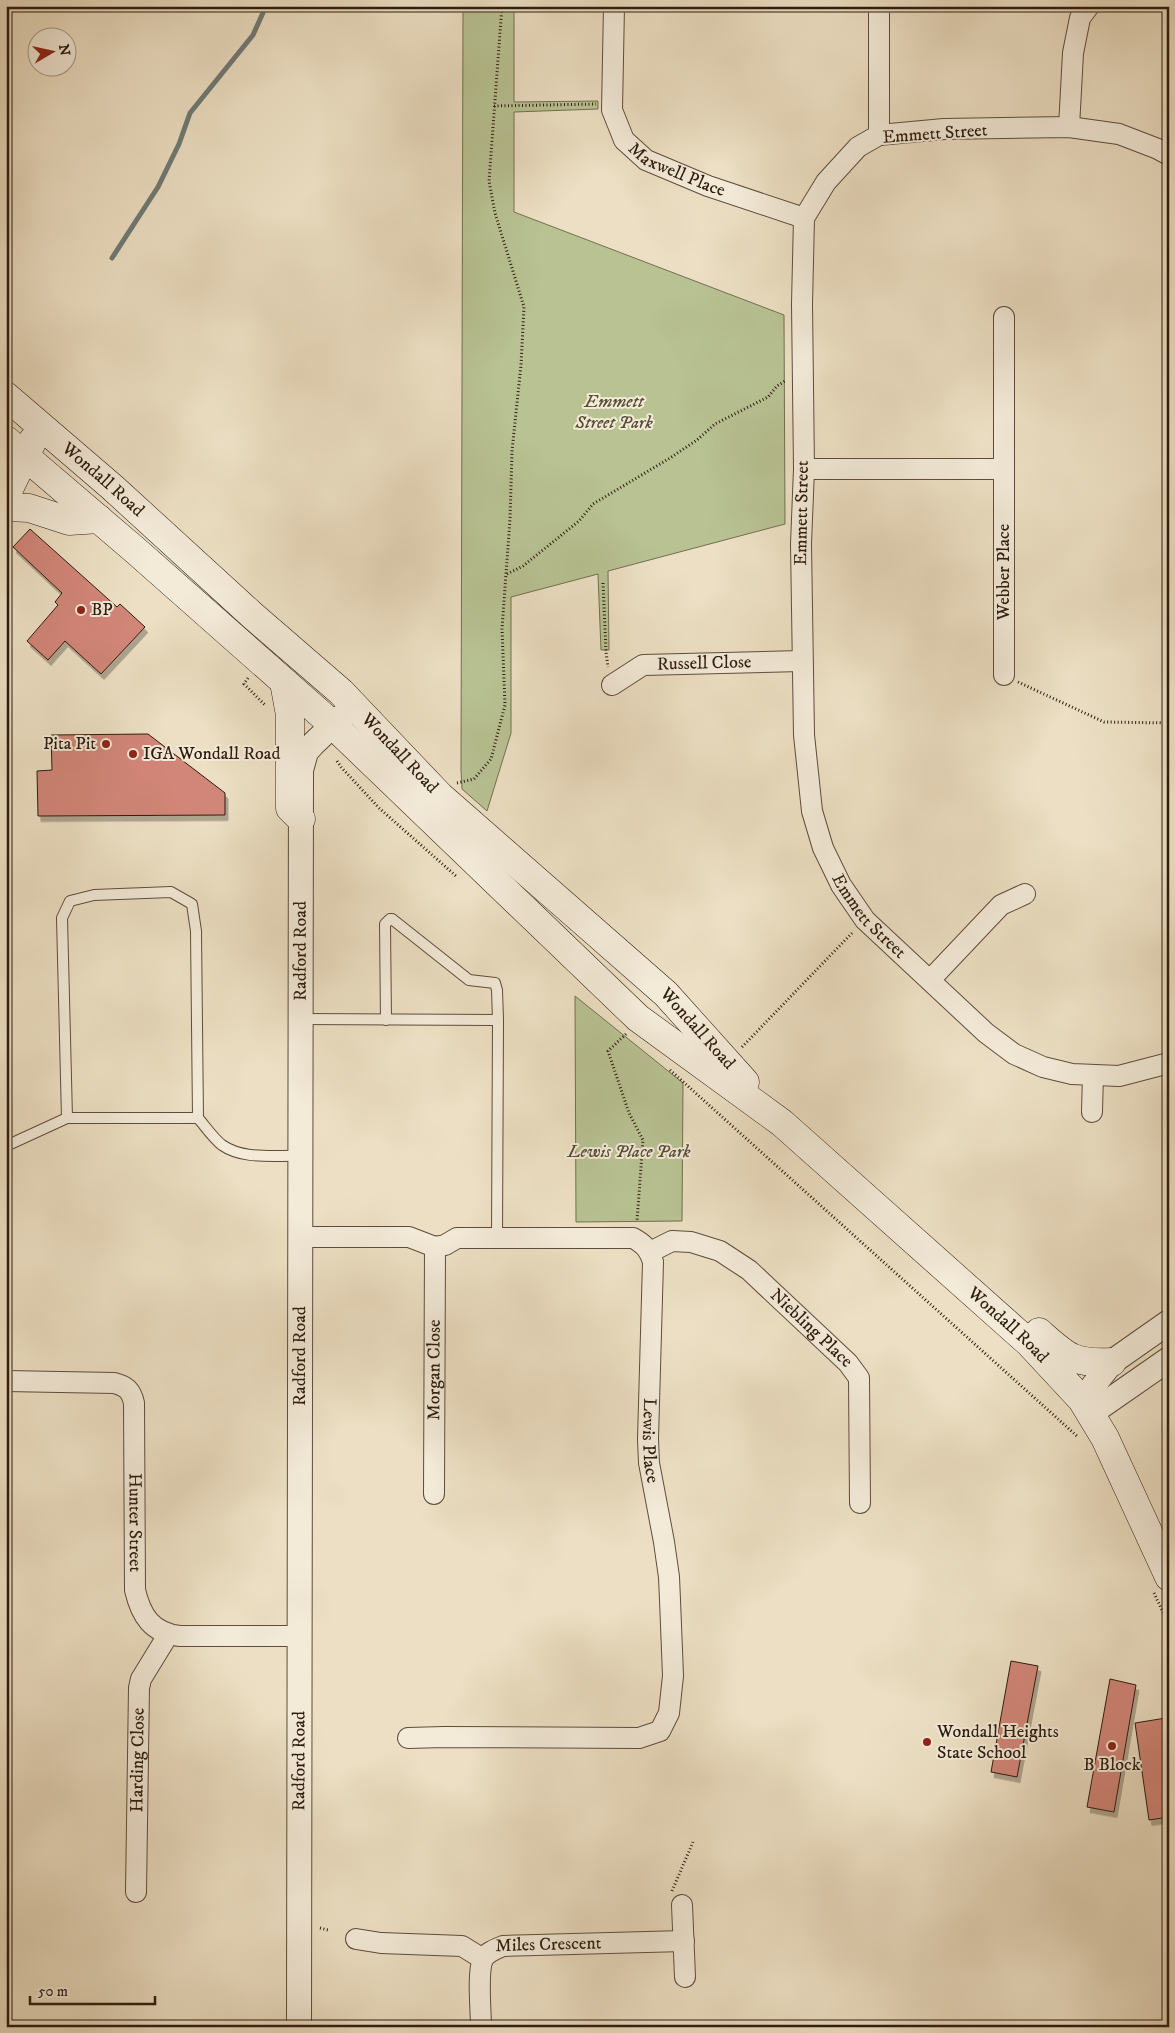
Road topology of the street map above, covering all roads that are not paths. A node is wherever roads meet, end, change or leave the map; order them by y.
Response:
1 (614, 6) edge
2 (879, 6) edge
3 (1089, 6) edge
4 (1069, 127) junction
5 (879, 135) junction
6 (1169, 155) edge
7 (804, 218) junction
8 (1004, 317) dead end
9 (24, 411) edge
10 (13, 445) edge
11 (804, 468) junction
12 (1004, 469) junction
13 (6, 495) edge
14 (6, 507) edge
15 (99, 519) junction
16 (801, 661) junction
17 (1004, 675) road end
18 (284, 682) junction
19 (612, 685) road end
20 (354, 705) junction
21 (332, 725) junction
22 (301, 819) junction
23 (1025, 894) dead end
24 (930, 980) junction
25 (666, 994) junction
26 (300, 1019) junction
27 (386, 1020) junction
28 (498, 1020) junction
29 (638, 1030) junction
30 (1169, 1063) edge
31 (1094, 1075) junction
32 (1092, 1112) dead end
33 (67, 1118) junction
34 (198, 1118) junction
35 (782, 1123) junction
36 (6, 1146) edge
37 (300, 1156) junction
38 (300, 1237) junction
39 (497, 1238) junction
40 (435, 1247) junction
41 (650, 1252) junction
42 (969, 1289) junction
43 (1169, 1322) edge
44 (1169, 1360) edge
45 (1112, 1362) junction
46 (6, 1381) edge
47 (1086, 1407) junction
48 (434, 1494) dead end
49 (860, 1503) dead end
50 (1160, 1581) edge
51 (168, 1635) junction
52 (299, 1636) junction
53 (408, 1738) dead end
54 (136, 1892) dead end
55 (676, 1900) road end
56 (356, 1939) dead end
57 (684, 1941) junction
58 (484, 1959) junction
59 (685, 1977) dead end
60 (299, 2027) edge
61 (481, 2027) edge

1 - 7 street, Maxwell Place
2 - 5 street
3 - 4 street
4 - 5 street, Emmett Street
4 - 6 street, Emmett Street
5 - 7 street, Emmett Street
7 - 11 street, Emmett Street
8 - 12 street, Webber Place
9 - 10 main road
9 - 20 main road, Wondall Road
10 - 13 main road
10 - 15 main road, Wondall Road
11 - 12 street
11 - 16 street, Emmett Street
12 - 17 street, Webber Place
14 - 15 main road
15 - 18 main road, Wondall Road
16 - 19 street, Russell Close
16 - 24 street, Emmett Street
18 - 21 main road, Wondall Road
18 - 22 main road
20 - 21 street, Radford Road
20 - 25 main road, Wondall Road
21 - 22 street, Radford Road
21 - 29 main road, Wondall Road
22 - 26 street, Radford Road
23 - 24 street
24 - 31 street, Emmett Street
25 - 29 main road
25 - 35 main road, Wondall Road
26 - 27 lane
26 - 37 street, Radford Road
27 - 28 lane
27 - 28 lane
28 - 39 lane
29 - 35 main road, Wondall Road
30 - 31 street, Emmett Street
31 - 32 street
33 - 34 lane
33 - 34 lane
33 - 36 lane
34 - 37 lane
35 - 42 main road, Wondall Road
37 - 38 street, Radford Road
38 - 40 street
38 - 52 street, Radford Road
39 - 40 street
39 - 41 street
40 - 48 street, Morgan Close
41 - 49 street, Niebling Place
41 - 53 street, Lewis Place
42 - 45 main road
42 - 47 main road, Wondall Road
43 - 45 street
44 - 47 street
45 - 47 street
46 - 51 street, Hunter Street
47 - 50 main road, Wondall Road
51 - 52 street
51 - 54 street, Harding Close
52 - 60 street, Radford Road
55 - 57 street
56 - 58 street
57 - 58 street, Miles Crescent
57 - 59 street
58 - 61 street, Miles Crescent

